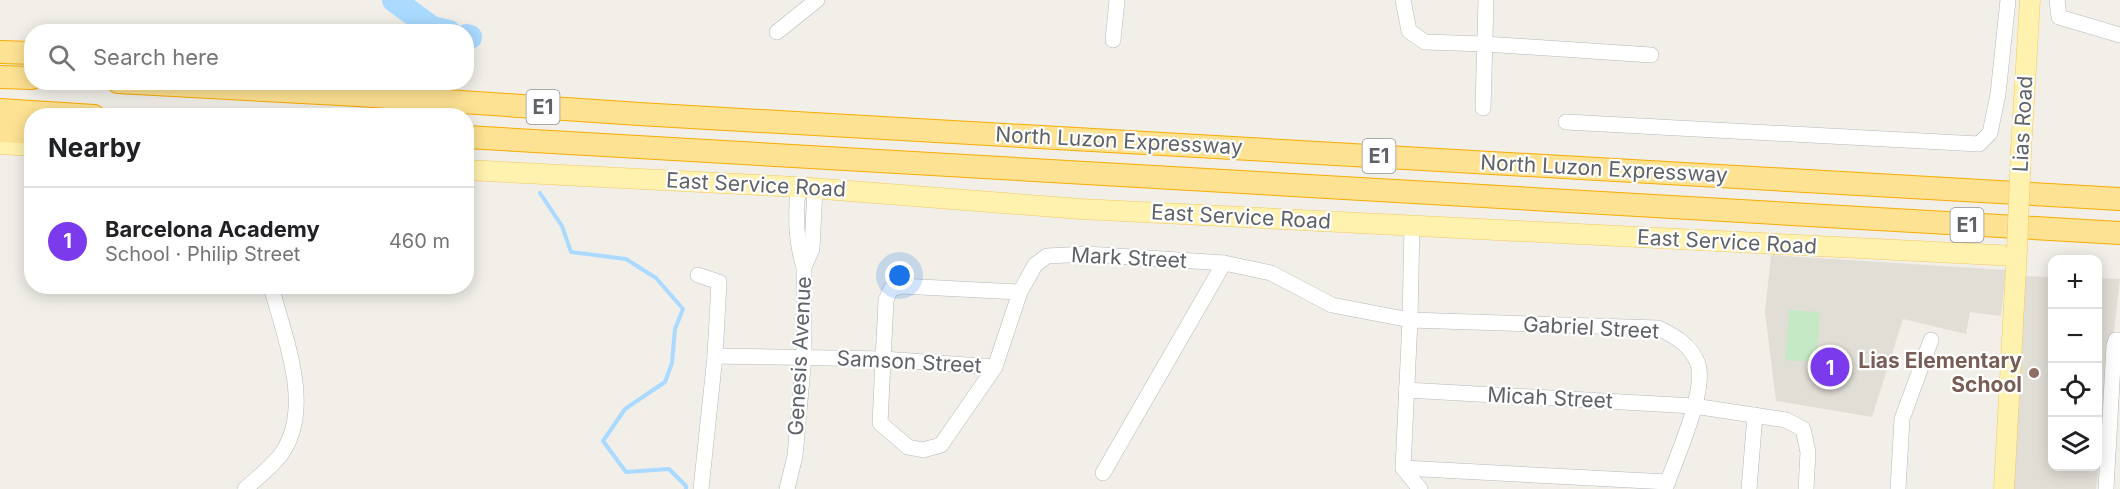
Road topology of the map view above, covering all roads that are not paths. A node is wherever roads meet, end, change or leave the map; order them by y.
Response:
1 (817, 0) edge
2 (1117, 0) edge
3 (1403, 0) edge
4 (1486, 0) edge
5 (2008, 0) edge
6 (2030, 0) edge
7 (2057, 0) edge
8 (777, 32) dead end
9 (2120, 35) edge
10 (1113, 40) dead end
11 (1485, 44) junction
12 (0, 52) edge
13 (24, 53) edge
14 (1652, 55) dead end
15 (0, 76) edge
16 (24, 78) edge
17 (266, 90) edge
18 (327, 90) edge
19 (358, 95) junction
20 (1483, 108) dead end
21 (0, 110) edge
22 (24, 112) edge
23 (1566, 122) dead end
24 (0, 131) edge
25 (24, 132) edge
26 (474, 136) edge
27 (0, 144) edge
28 (24, 146) edge
29 (474, 170) edge
30 (807, 187) junction
31 (2120, 199) edge
32 (1412, 225) junction
33 (2120, 233) edge
34 (2017, 252) junction
35 (1224, 263) junction
36 (698, 275) dead end
37 (1020, 292) junction
38 (274, 294) edge
39 (1410, 320) junction
40 (1931, 340) dead end
41 (2120, 340) edge
42 (715, 356) junction
43 (804, 356) junction
44 (883, 359) junction
45 (995, 367) junction
46 (1406, 390) junction
47 (1694, 406) junction
48 (1755, 415) junction
49 (1402, 468) junction
50 (1103, 473) dead end
51 (1667, 485) edge
52 (245, 489) edge
53 (701, 489) edge
54 (787, 489) edge
55 (1420, 489) edge
56 (1749, 489) edge
57 (1806, 489) edge
58 (1898, 489) edge
59 (2004, 489) edge
60 (2106, 489) edge

1 - 8 street
2 - 10 street
3 - 11 street
4 - 11 street
5 - 23 street
6 - 34 main road, Lias Road, bridge
7 - 9 street
11 - 14 street
11 - 20 street
12 - 13 highway
15 - 16 highway
17 - 19 highway, North Luzon Expressway / E1
18 - 19 highway
19 - 31 highway, North Luzon Expressway / E1
21 - 22 highway
24 - 25 highway
26 - 33 highway, North Luzon Expressway / E1
27 - 28 main road
29 - 30 main road, East Service Road
30 - 32 main road, East Service Road
30 - 43 street, Genesis Avenue
32 - 34 main road, East Service Road
32 - 39 street
34 - 59 main road, Lias Road
35 - 37 street, Mark Street
35 - 39 street, Mark Street
35 - 50 street
36 - 42 street
37 - 44 street
37 - 45 street, Mark Street
38 - 52 street
39 - 46 street
39 - 47 street, Gabriel Street
40 - 58 street
41 - 60 street
42 - 43 street, Samson Street
42 - 53 street
43 - 44 street, Samson Street
43 - 54 street, Genesis Avenue
44 - 45 street, Samson Street
44 - 45 street, Mark Street
46 - 47 street, Micah Street
46 - 49 street
47 - 48 street, Micah Street
47 - 51 street, Gabriel Street
48 - 56 street
48 - 57 street, Micah Street
49 - 51 street
49 - 55 street

